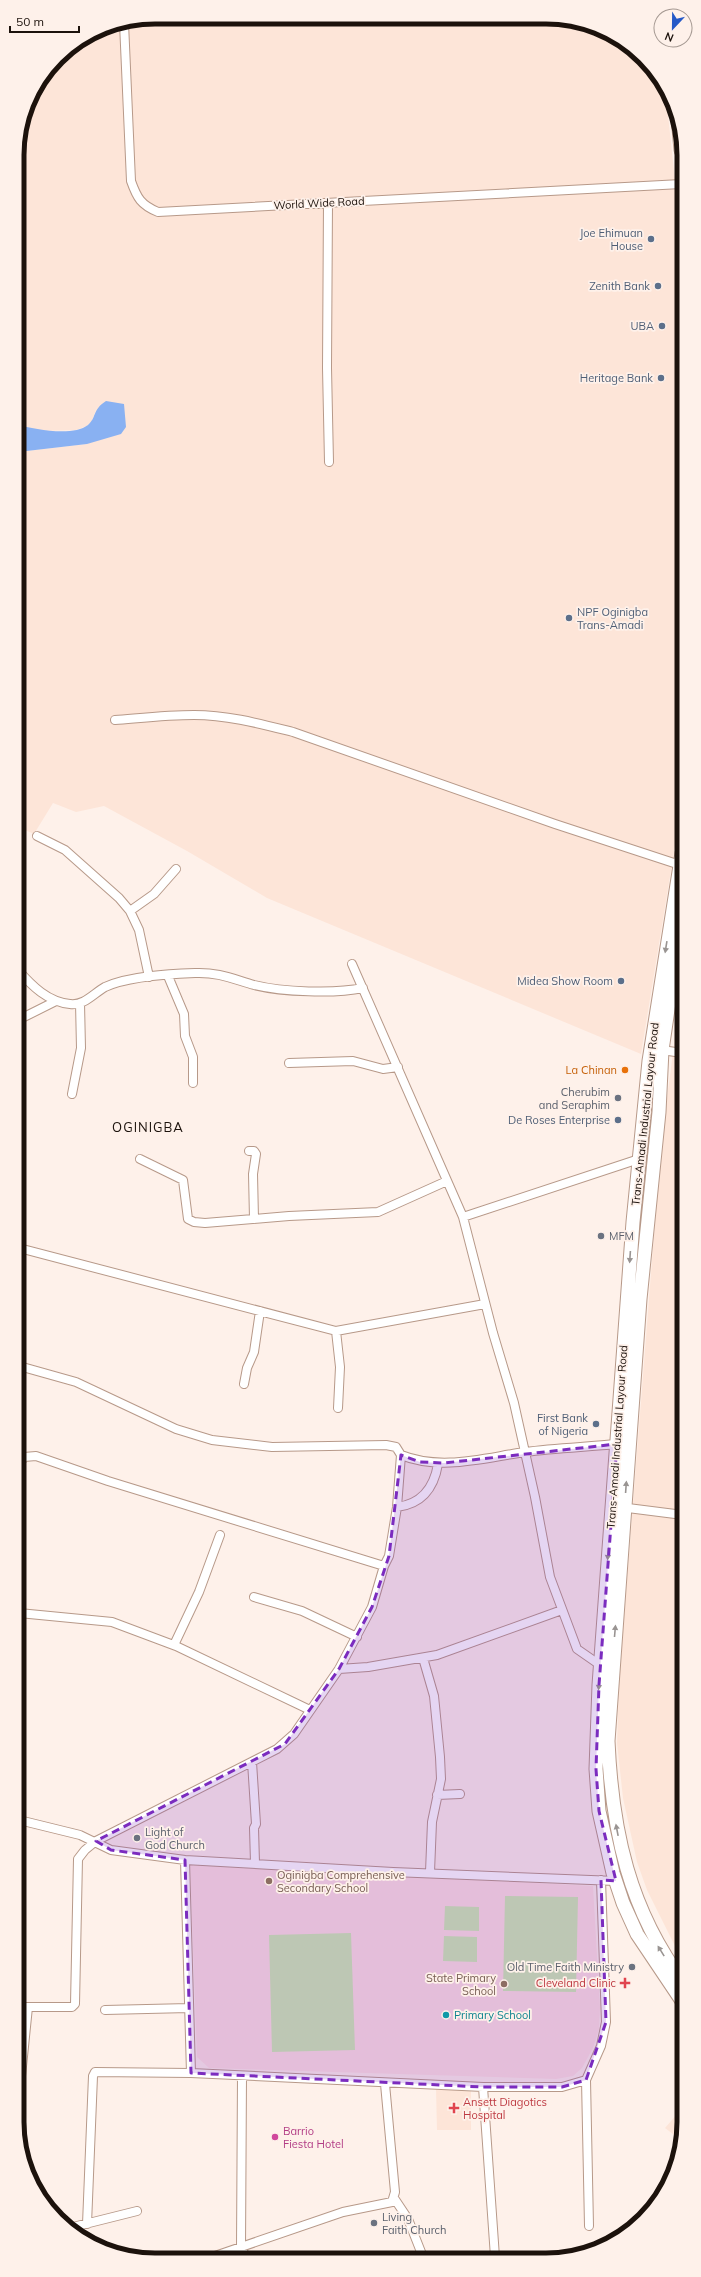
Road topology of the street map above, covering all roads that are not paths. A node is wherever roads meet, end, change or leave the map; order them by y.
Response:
1 (124, 28) edge
2 (677, 184) edge
3 (328, 203) junction
4 (329, 462) dead end
5 (115, 720) dead end
6 (37, 836) dead end
7 (677, 858) edge
8 (176, 869) dead end
9 (677, 884) edge
10 (130, 911) junction
11 (677, 949) edge
12 (352, 964) dead end
13 (24, 976) edge
14 (168, 976) junction
15 (149, 977) junction
16 (363, 988) junction
17 (56, 1001) junction
18 (80, 1003) junction
19 (24, 1017) edge
20 (662, 1050) junction
21 (677, 1052) edge
22 (289, 1063) dead end
23 (398, 1067) junction
24 (193, 1083) dead end
25 (72, 1094) dead end
26 (249, 1151) dead end
27 (140, 1159) dead end
28 (639, 1159) junction
29 (447, 1181) junction
30 (463, 1217) junction
31 (254, 1219) junction
32 (24, 1249) edge
33 (485, 1304) junction
34 (260, 1311) junction
35 (336, 1331) junction
36 (24, 1367) edge
37 (244, 1384) dead end
38 (338, 1408) dead end
39 (616, 1444) junction
40 (526, 1452) junction
41 (401, 1455) junction
42 (24, 1457) edge
43 (438, 1464) junction
44 (397, 1507) junction
45 (618, 1507) junction
46 (677, 1515) edge
47 (220, 1535) dead end
48 (384, 1566) junction
49 (254, 1597) dead end
50 (562, 1610) junction
51 (24, 1613) edge
52 (357, 1637) junction
53 (174, 1645) junction
54 (423, 1658) junction
55 (600, 1665) junction
56 (339, 1669) junction
57 (310, 1710) junction
58 (252, 1762) junction
59 (460, 1794) dead end
60 (436, 1795) junction
61 (24, 1821) edge
62 (96, 1842) junction
63 (185, 1860) junction
64 (255, 1863) junction
65 (430, 1872) junction
66 (601, 1880) junction
67 (616, 1881) junction
68 (677, 1973) edge
69 (677, 1994) edge
70 (24, 2007) edge
71 (189, 2008) junction
72 (105, 2010) dead end
73 (191, 2073) junction
74 (242, 2076) junction
75 (586, 2080) junction
76 (385, 2084) junction
77 (483, 2087) junction
78 (394, 2198) junction
79 (138, 2211) dead end
80 (87, 2224) junction
81 (589, 2226) dead end
82 (76, 2227) edge
83 (241, 2247) junction
84 (224, 2253) edge
85 (244, 2253) edge
86 (422, 2253) edge
87 (495, 2253) edge

1 - 3 street, World Wide Road
2 - 3 street, World Wide Road
3 - 4 street
5 - 7 street
6 - 10 street
8 - 10 street
9 -> 28 main road, Trans-Amadi Industrial Layour Road
10 - 15 street
11 - 20 main road, Trans-Amadi Industrial Layour Road
12 - 16 street
13 - 17 street
14 - 15 street
14 - 16 street
14 - 24 street
15 - 18 street
16 - 23 street
17 - 18 street
17 - 19 street
18 - 25 street
20 - 21 street
45 -> 20 main road, Trans-Amadi Industrial Layour Road
22 - 23 street
23 - 29 street
26 - 31 street
27 - 31 street
28 - 30 street
28 -> 39 main road, Trans-Amadi Industrial Layour Road
29 - 30 street
29 - 31 street
30 - 33 street
32 - 34 street
33 - 35 street
33 - 40 street
34 - 35 street
34 - 37 street
35 - 38 street
36 - 41 street
39 - 40 street
39 - 45 main road, Trans-Amadi Industrial Layour Road
40 - 43 street
40 - 50 street
41 - 43 street
41 - 44 street
42 - 48 street
43 - 44 street
44 - 48 street
45 - 46 street
45 -> 55 main road, Trans-Amadi Industrial Layour Road
68 -> 45 main road, Trans-Amadi Industrial Layour Road
47 - 53 street
48 - 52 street
49 - 52 street
50 - 54 street
50 - 55 street
51 - 53 street
52 - 56 street
53 - 57 street
54 - 56 street
54 - 60 street
55 -> 67 main road, Trans-Amadi Industrial Layour Road
56 - 57 street
57 - 58 street
58 - 62 street
58 - 64 street
59 - 60 street
60 - 65 street
61 - 62 street
62 - 63 street
62 - 70 street
63 - 64 street
63 - 71 street
64 - 65 street
65 - 66 street
66 - 67 street
66 - 75 street
67 - 69 main road, Trans-Amadi Industrial Layour Road
71 - 72 street
71 - 73 street
73 - 74 street
73 - 80 street
74 - 76 street
74 - 83 street
75 - 77 street
75 - 81 street
76 - 77 street
76 - 78 street
77 - 87 street
78 - 83 street
78 - 86 street
79 - 80 street
80 - 82 street
83 - 84 street
83 - 85 street

